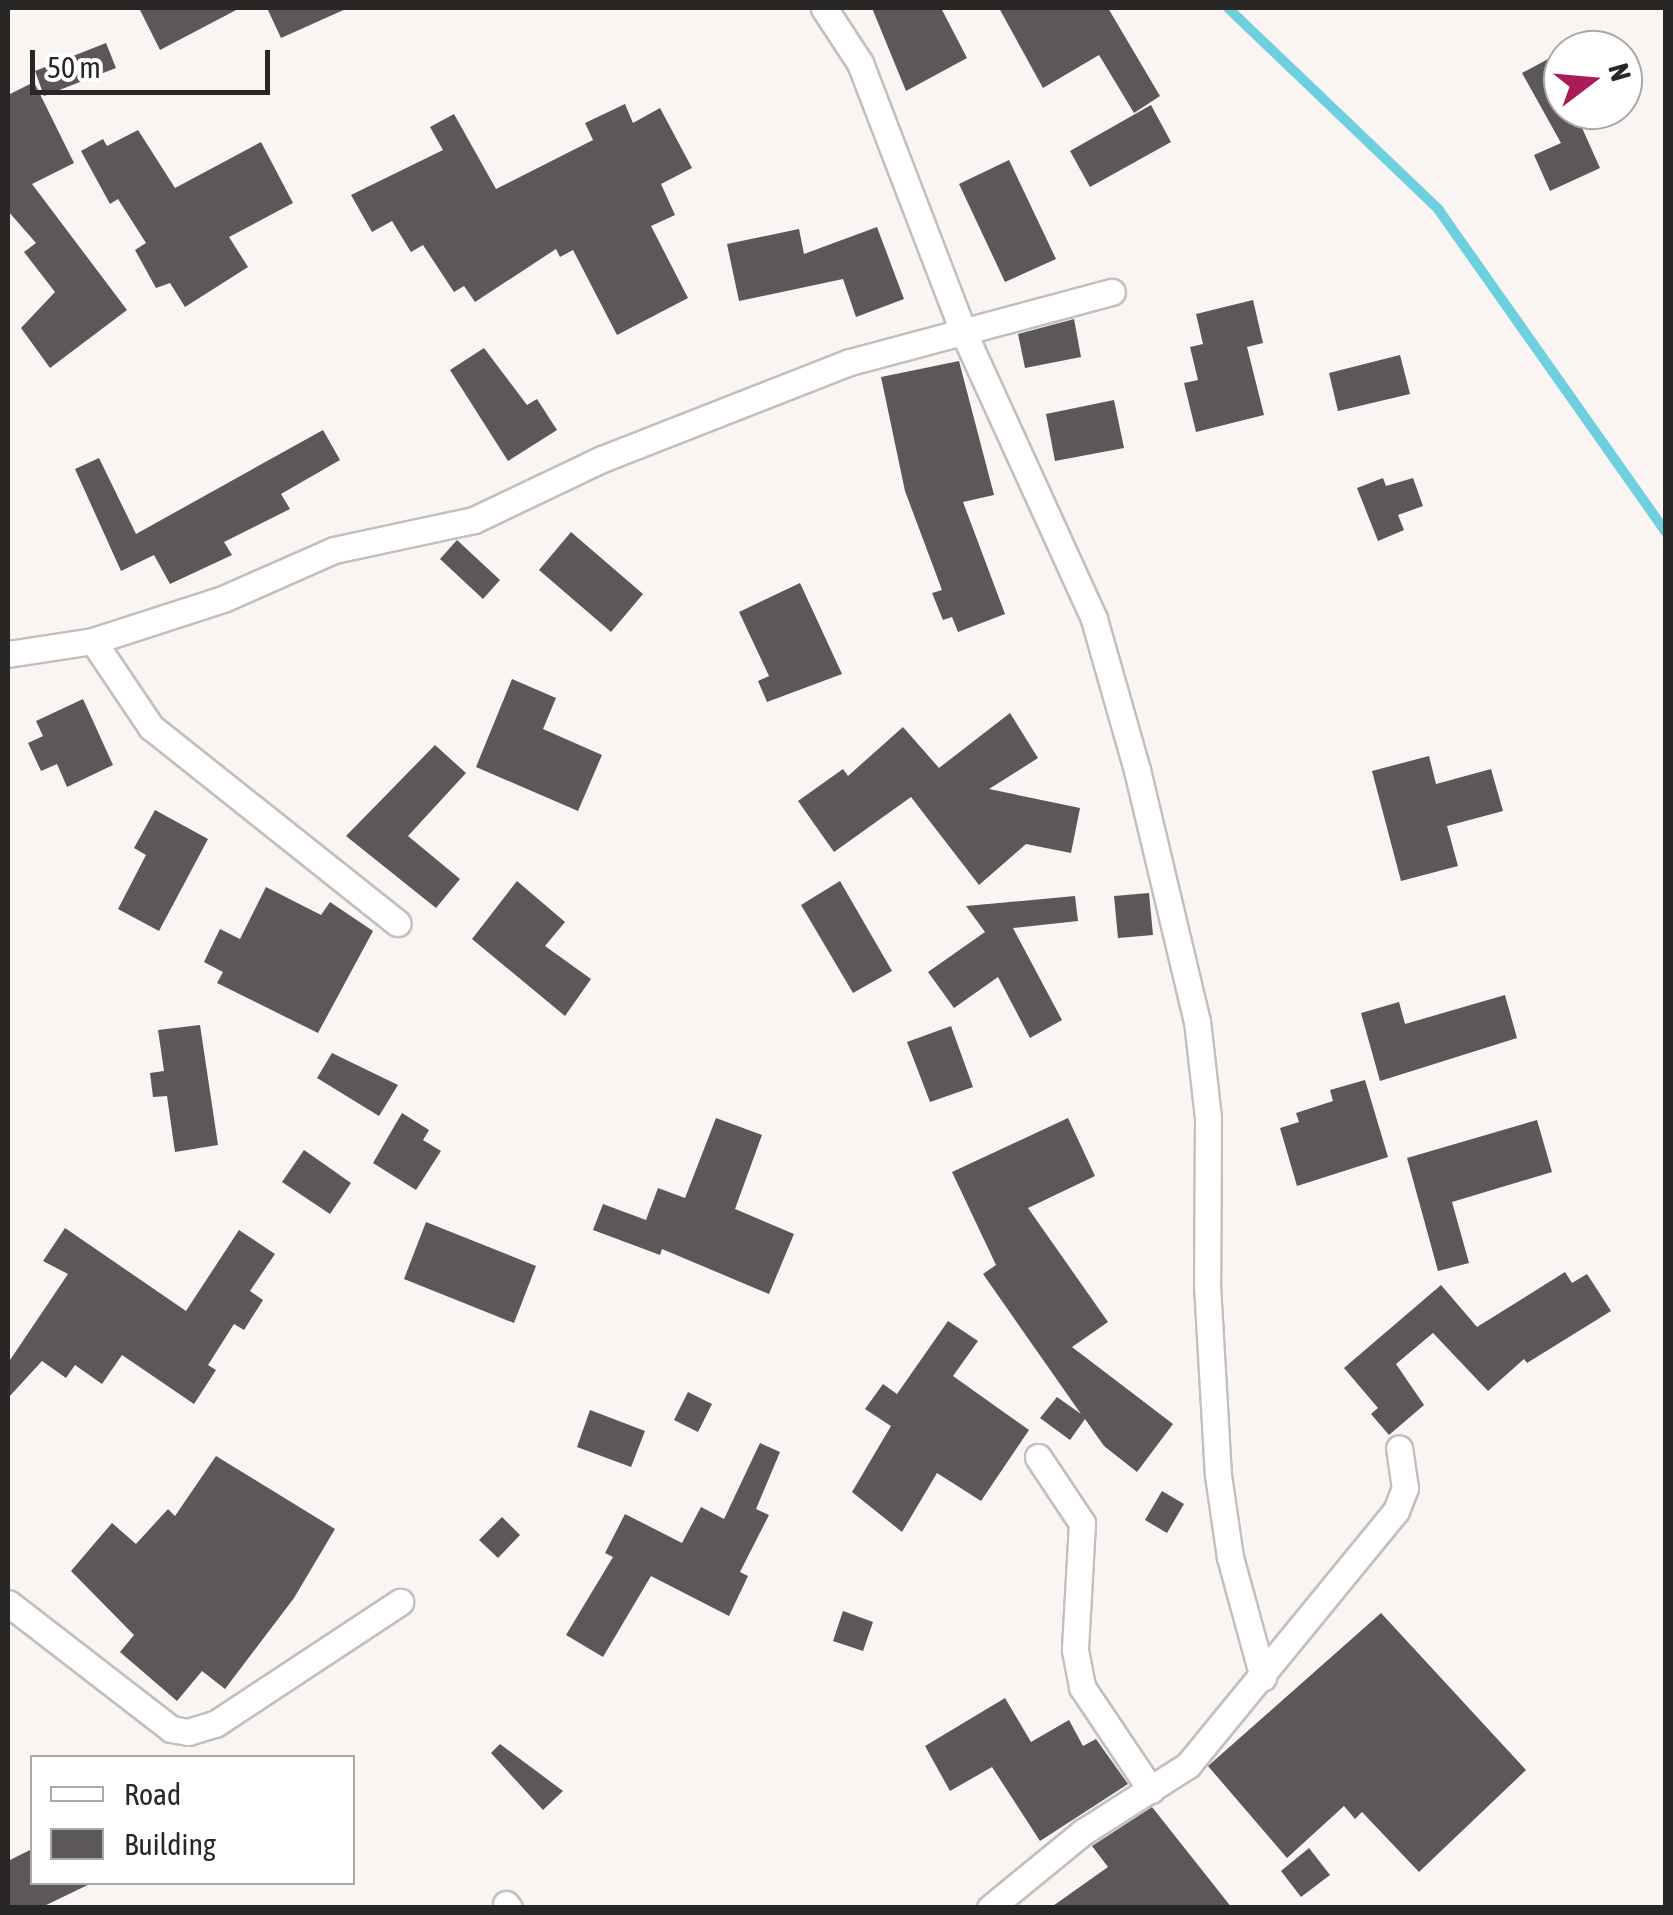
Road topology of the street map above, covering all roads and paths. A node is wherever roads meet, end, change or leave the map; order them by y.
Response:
1 (824, 8) edge
2 (1112, 292) dead end
3 (962, 329) junction
4 (93, 640) junction
5 (8, 654) edge
6 (397, 923) dead end
7 (1400, 1448) dead end
8 (1038, 1457) dead end
9 (400, 1602) dead end
10 (8, 1604) edge
11 (1262, 1678) junction
12 (1151, 1790) junction
13 (995, 1905) edge

1 - 3 street
2 - 3 street
3 - 4 street
3 - 11 street
4 - 5 street
4 - 6 street
7 - 11 street
8 - 12 street
9 - 10 street
11 - 12 street
12 - 13 street

